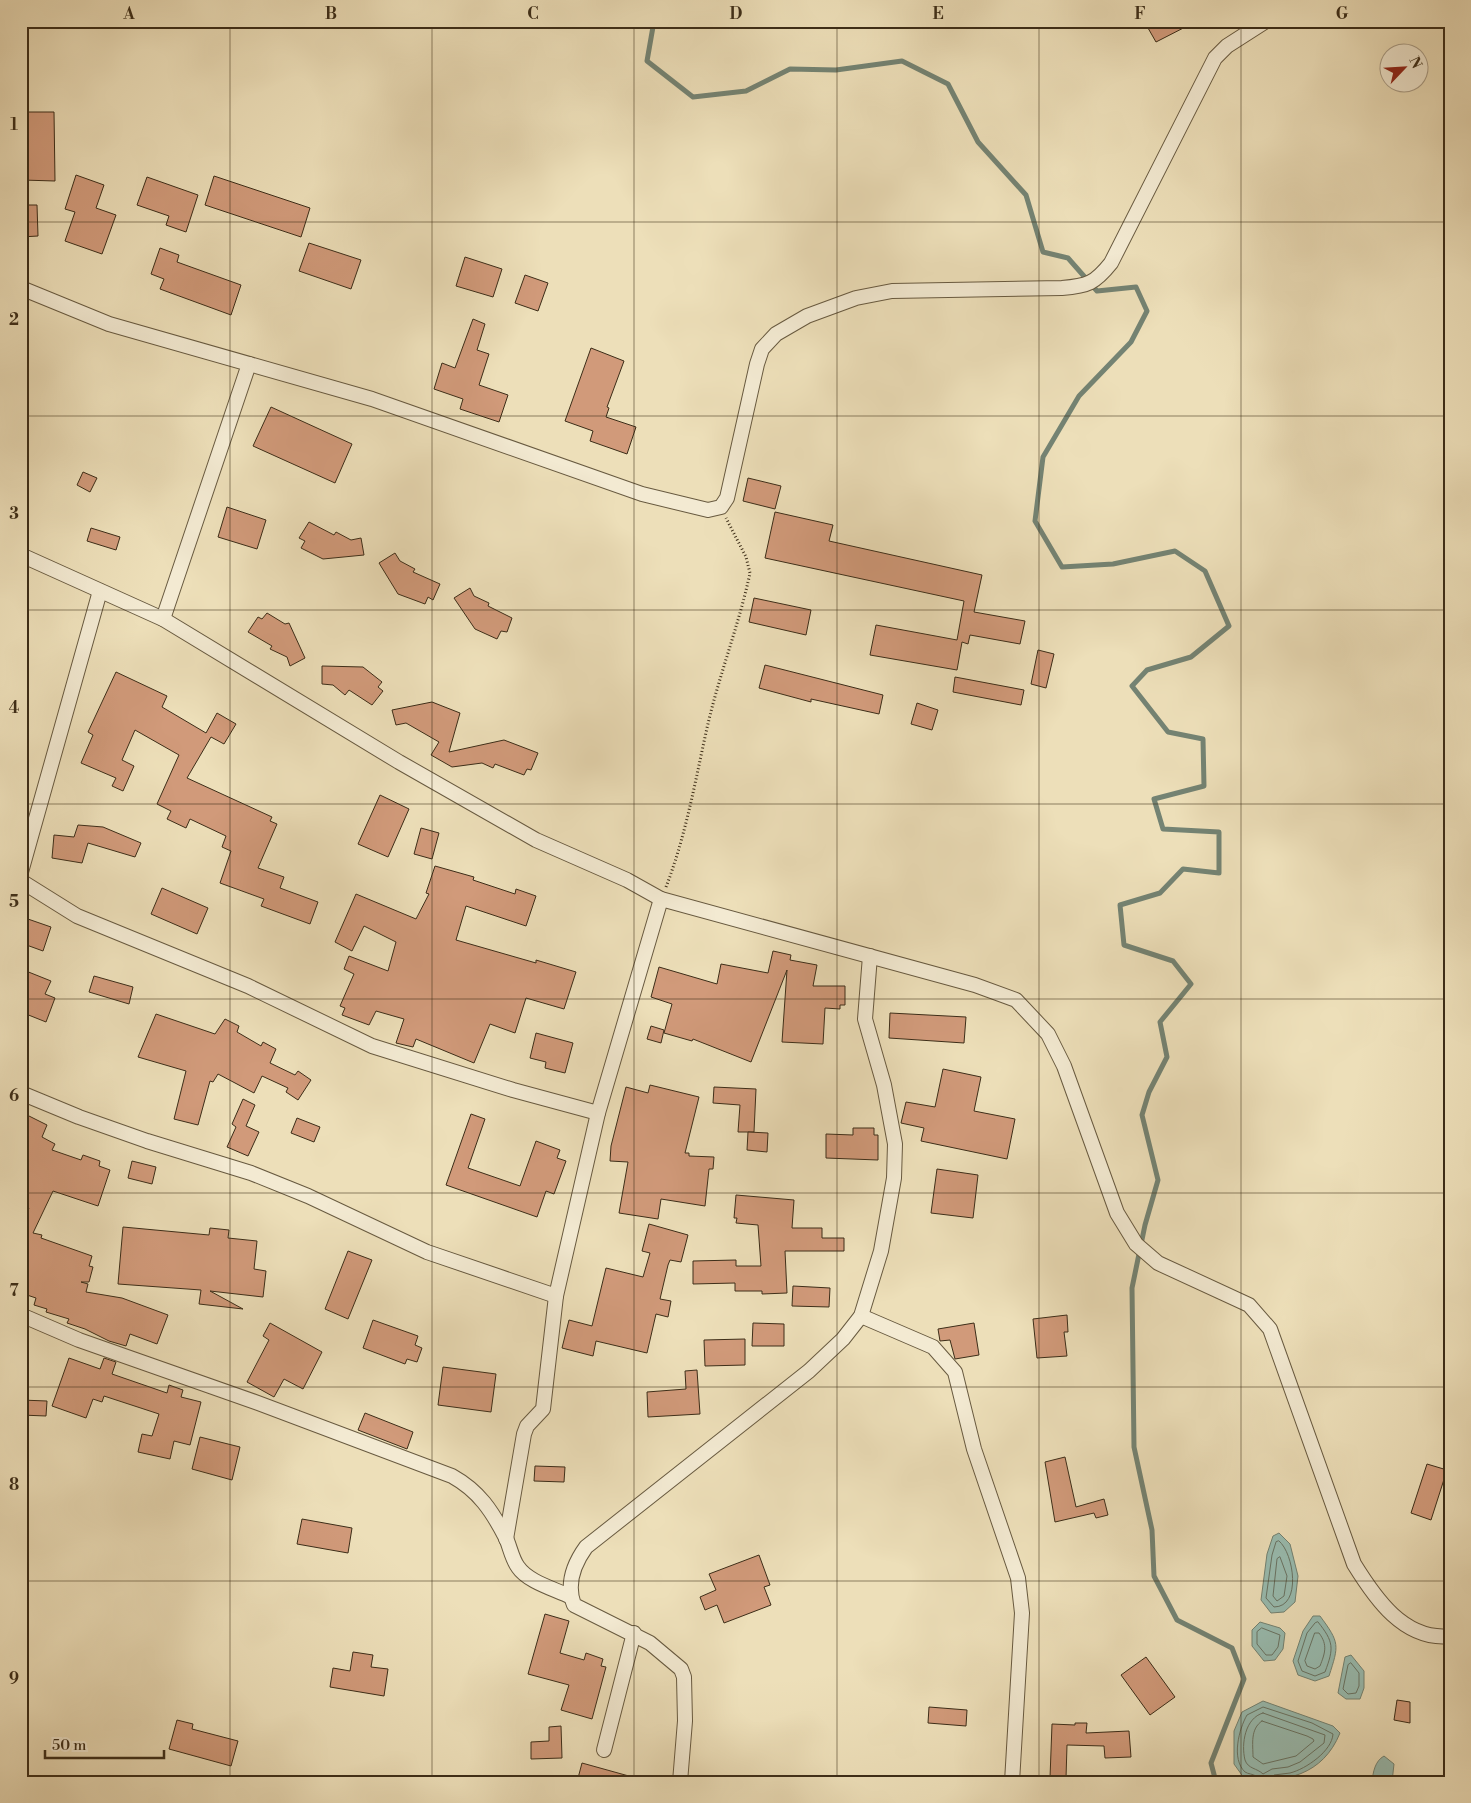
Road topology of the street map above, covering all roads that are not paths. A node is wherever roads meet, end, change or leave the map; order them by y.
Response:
1 (1266, 21) edge
2 (21, 288) edge
3 (249, 364) junction
4 (21, 556) edge
5 (100, 591) junction
6 (163, 619) junction
7 (21, 872) edge
8 (21, 881) edge
9 (661, 899) junction
10 (870, 956) junction
11 (21, 1093) edge
12 (598, 1113) junction
13 (556, 1296) junction
14 (21, 1315) edge
15 (861, 1316) junction
16 (506, 1539) junction
17 (571, 1596) junction
18 (634, 1633) junction
19 (1447, 1636) edge
20 (604, 1750) dead end
21 (680, 1782) edge
22 (1012, 1782) edge

1 - 3 street
2 - 3 street
3 - 6 street
4 - 5 street
5 - 6 street
5 - 7 street
6 - 9 street
8 - 12 street
9 - 10 street
9 - 12 street
10 - 15 street
10 - 19 street
11 - 13 street
12 - 13 street
13 - 16 street
14 - 16 street
15 - 17 street
15 - 22 street
16 - 17 street
17 - 18 street
18 - 20 street
18 - 21 street

